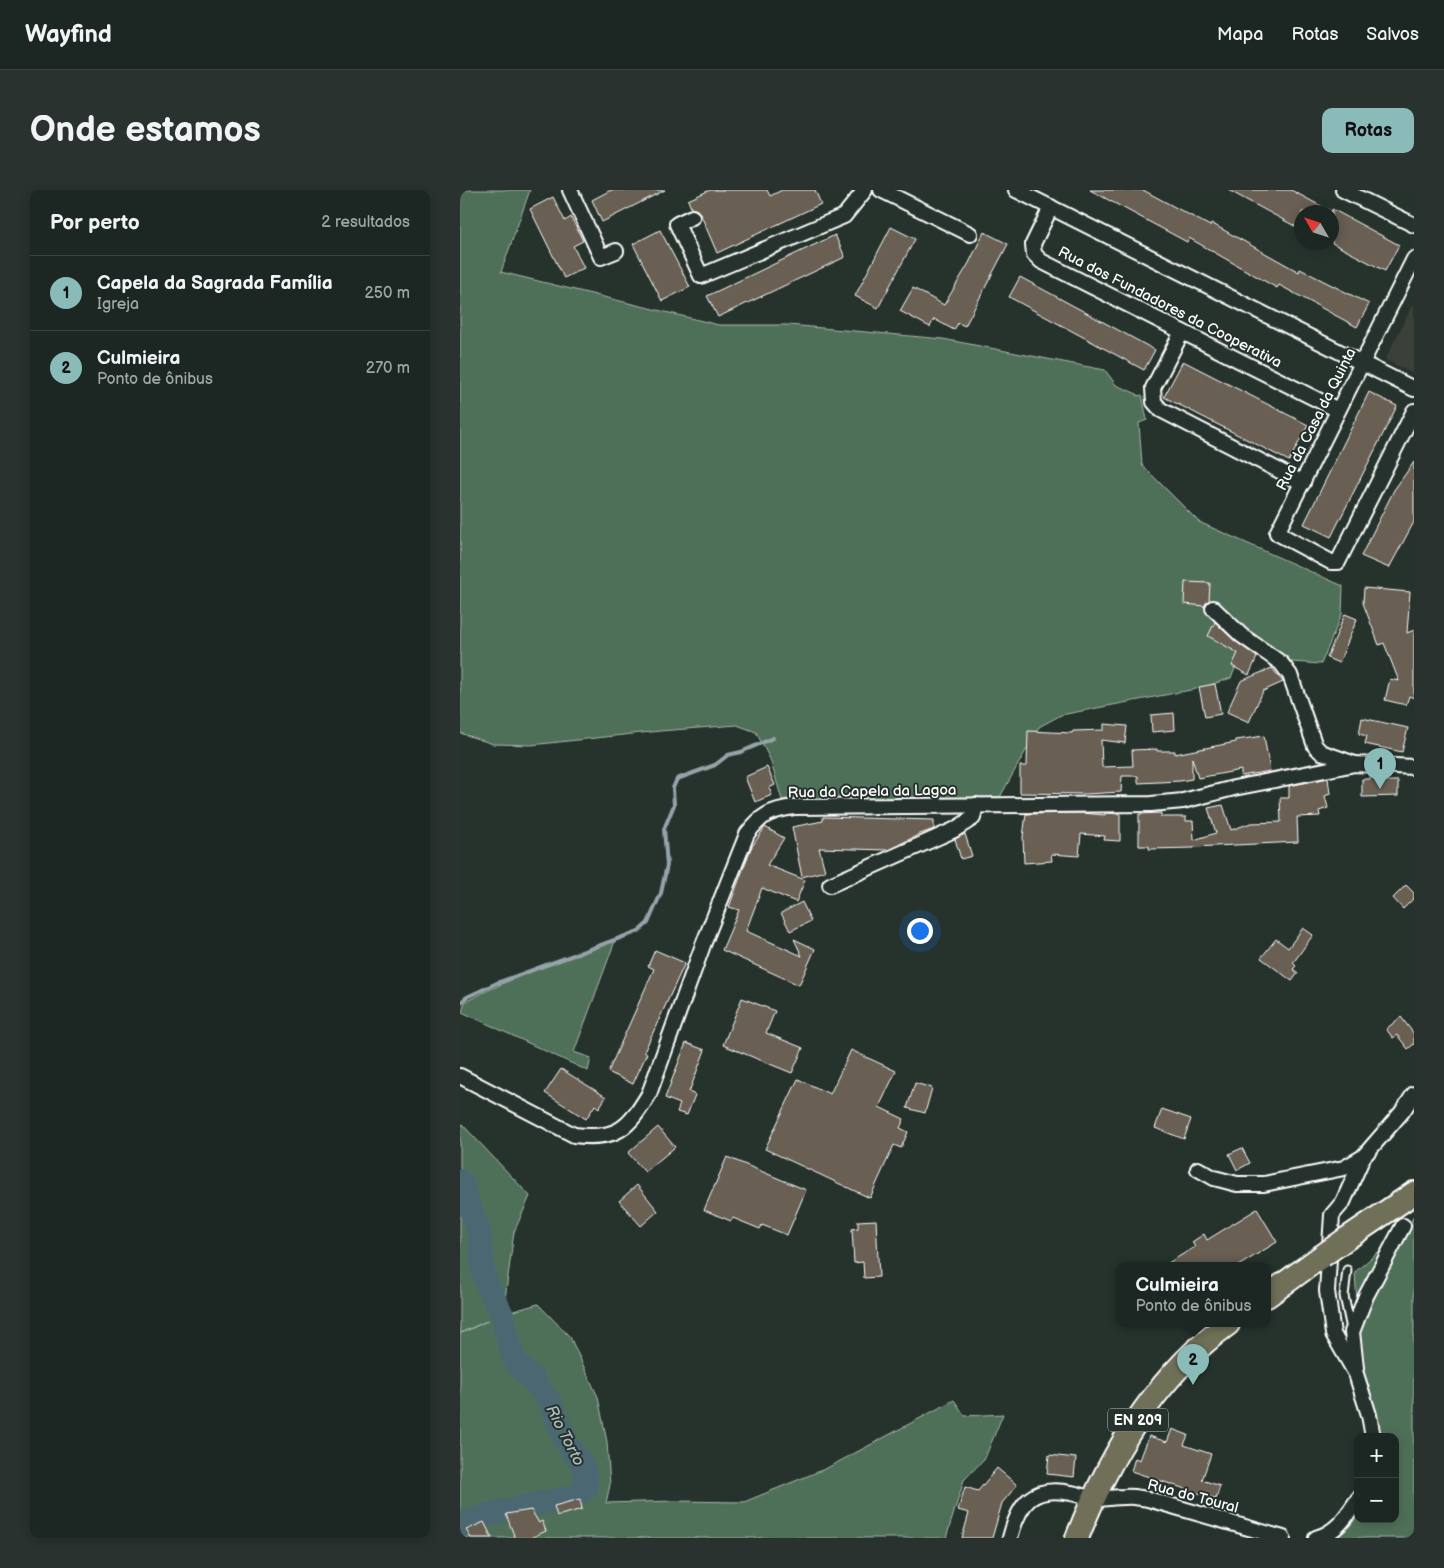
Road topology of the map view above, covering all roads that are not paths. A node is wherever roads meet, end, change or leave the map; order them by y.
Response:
1 (570, 190) edge
2 (865, 190) edge
3 (881, 190) edge
4 (1016, 190) edge
5 (1344, 190) edge
6 (1051, 207) junction
7 (692, 217) dead end
8 (1414, 225) edge
9 (970, 234) dead end
10 (616, 251) dead end
11 (1414, 259) edge
12 (1182, 332) junction
13 (1362, 363) junction
14 (1414, 389) edge
15 (1338, 410) junction
16 (1414, 411) edge
17 (1303, 483) junction
18 (1213, 608) dead end
19 (1355, 764) junction
20 (1414, 768) edge
21 (976, 805) junction
22 (830, 885) dead end
23 (460, 1076) edge
24 (1414, 1094) edge
25 (1363, 1157) junction
26 (1198, 1168) dead end
27 (1414, 1192) edge
28 (1403, 1226) dead end
29 (1347, 1270) dead end
30 (1271, 1293) edge
31 (1225, 1327) edge
32 (1352, 1332) junction
33 (1356, 1374) junction
34 (1372, 1433) edge
35 (1092, 1499) junction
36 (1354, 1505) edge
37 (1082, 1532) edge
38 (1010, 1538) edge
39 (1283, 1538) edge
40 (1316, 1538) edge

1 - 10 street
2 - 7 street
3 - 9 street
4 - 6 street
5 - 8 street
6 - 12 street, Rua dos Fundadores da Cooperativa
6 - 13 street
11 - 13 street, Rua da Casa da Quinta
12 - 15 street, Rua dos Fundadores da Cooperativa
12 - 17 street
13 - 14 street
13 - 15 street, Rua da Casa da Quinta
15 - 17 street, Rua da Casa da Quinta
16 - 17 street, Rua da Casa da Quinta
18 - 19 street
19 - 20 street, Rua da Capela da Lagoa
19 - 21 street, Rua da Capela da Lagoa
21 - 22 street
21 - 23 street, Rua da Capela da Lagoa
24 - 25 street
25 - 26 street
25 - 33 street
27 - 30 main road, bridge
28 - 32 street
29 - 32 lane
31 - 35 main road, EN 209
32 - 33 street
33 - 34 street
35 - 37 main road, EN 209
35 - 38 street, Rua do Toural
35 - 39 street, Rua do Toural
36 - 40 street

